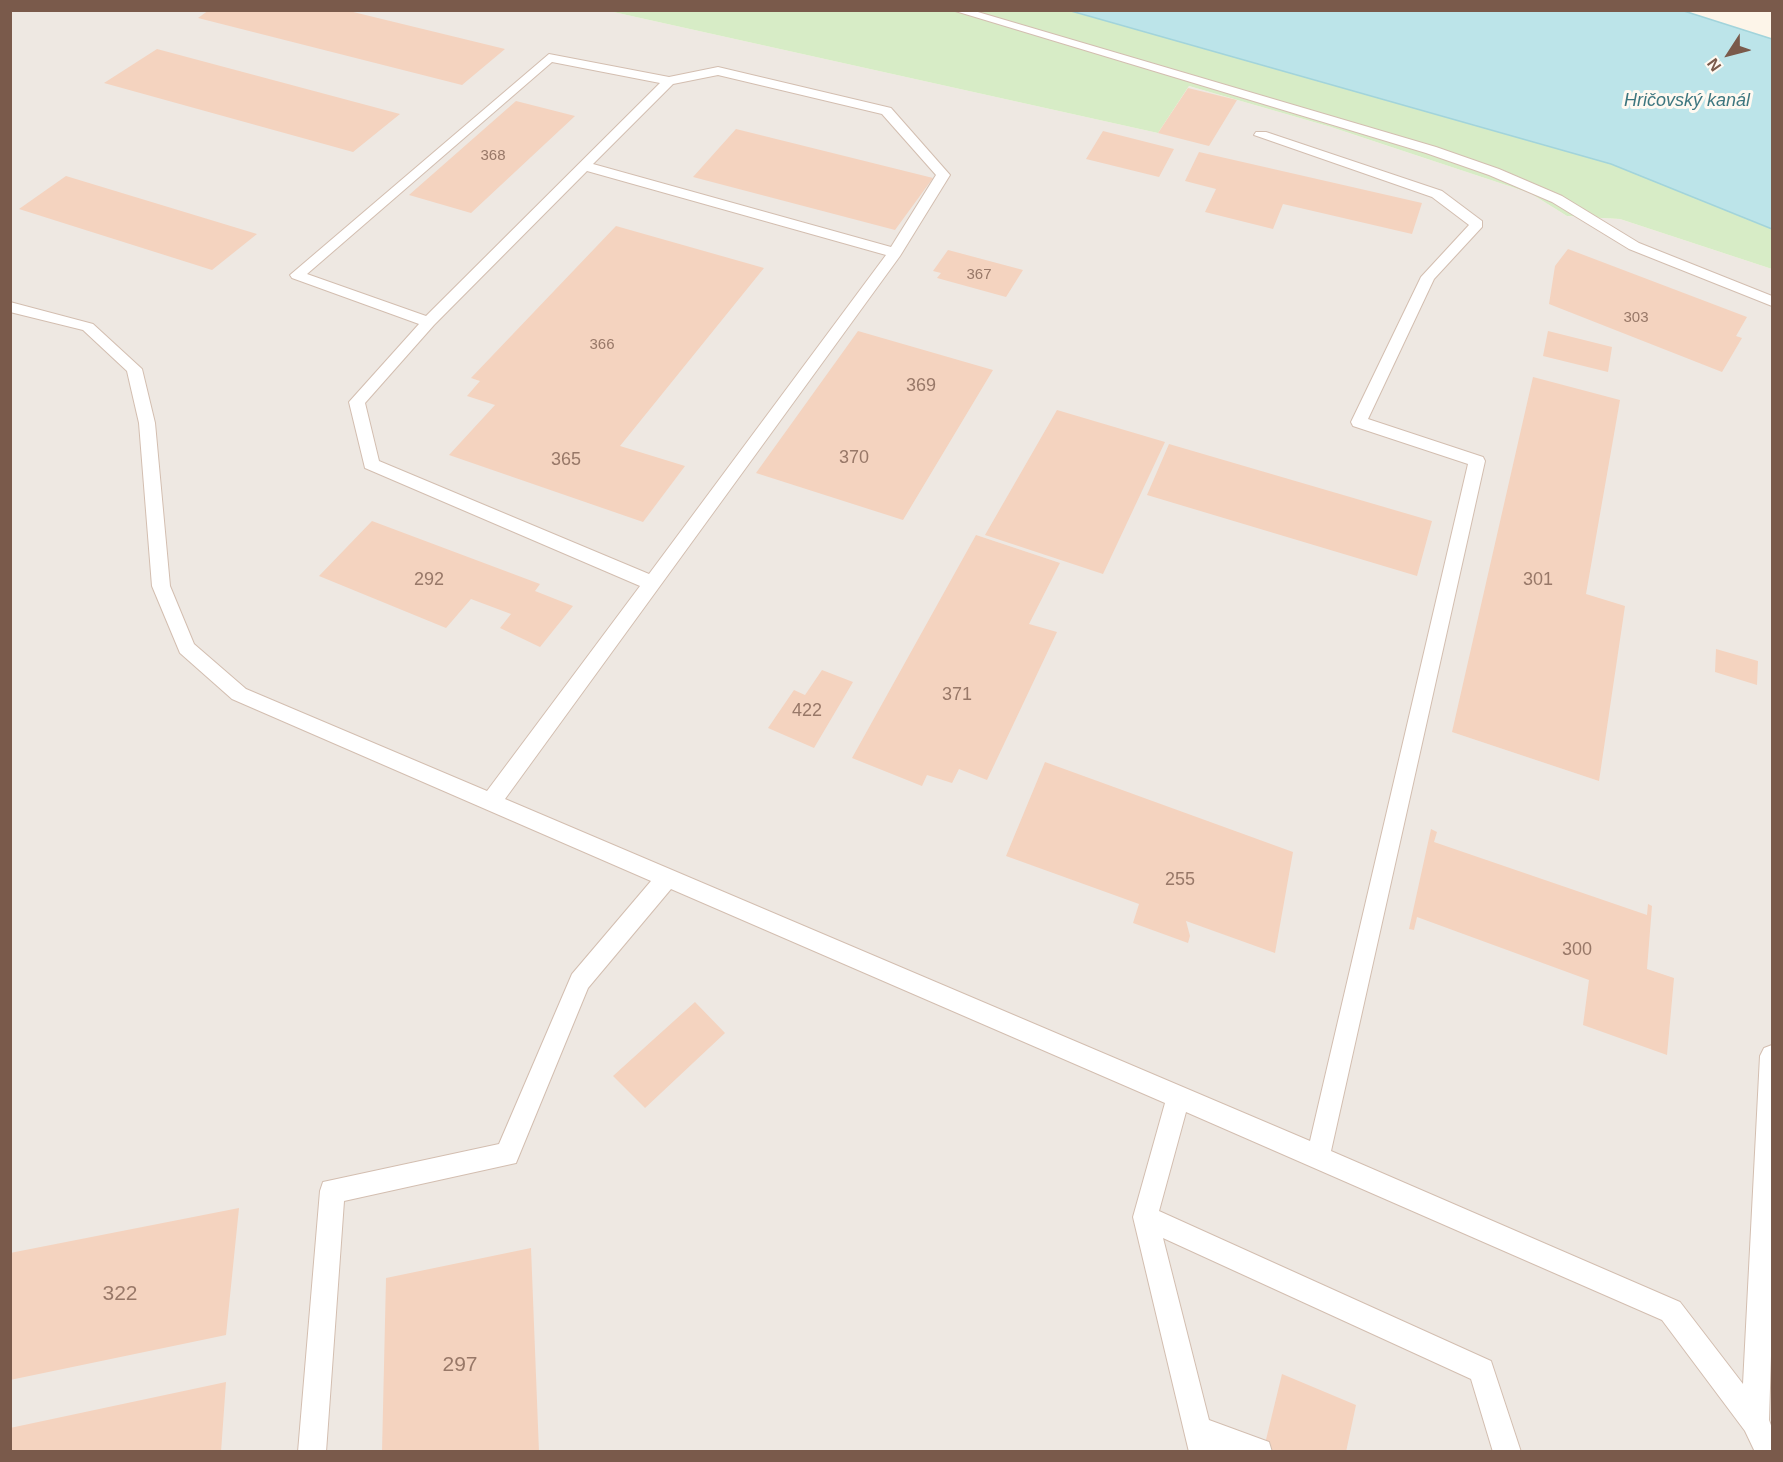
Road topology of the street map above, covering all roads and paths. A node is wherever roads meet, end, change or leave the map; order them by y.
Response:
1 (957, 10) edge
2 (669, 81) junction
3 (1261, 135) dead end
4 (584, 166) junction
5 (895, 253) junction
6 (1773, 301) edge
7 (10, 307) edge
8 (429, 322) junction
9 (652, 583) junction
10 (490, 802) junction
11 (668, 878) junction
12 (1773, 1056) edge
13 (1179, 1097) junction
14 (1318, 1157) junction
15 (1145, 1217) junction
16 (1755, 1421) junction
17 (1201, 1441) edge
18 (312, 1452) edge
19 (1259, 1452) edge
20 (1507, 1452) edge
21 (1770, 1452) edge

1 - 6 lane
2 - 4 lane
2 - 5 lane
2 - 8 lane
3 - 14 lane
4 - 5 lane
4 - 8 lane
5 - 9 lane
7 - 10 lane
8 - 9 lane
9 - 10 lane
10 - 11 lane
11 - 13 lane
11 - 18 lane
12 - 16 lane
13 - 14 lane
13 - 15 lane
14 - 16 lane
15 - 17 lane
15 - 20 lane
16 - 21 lane
17 - 19 lane

